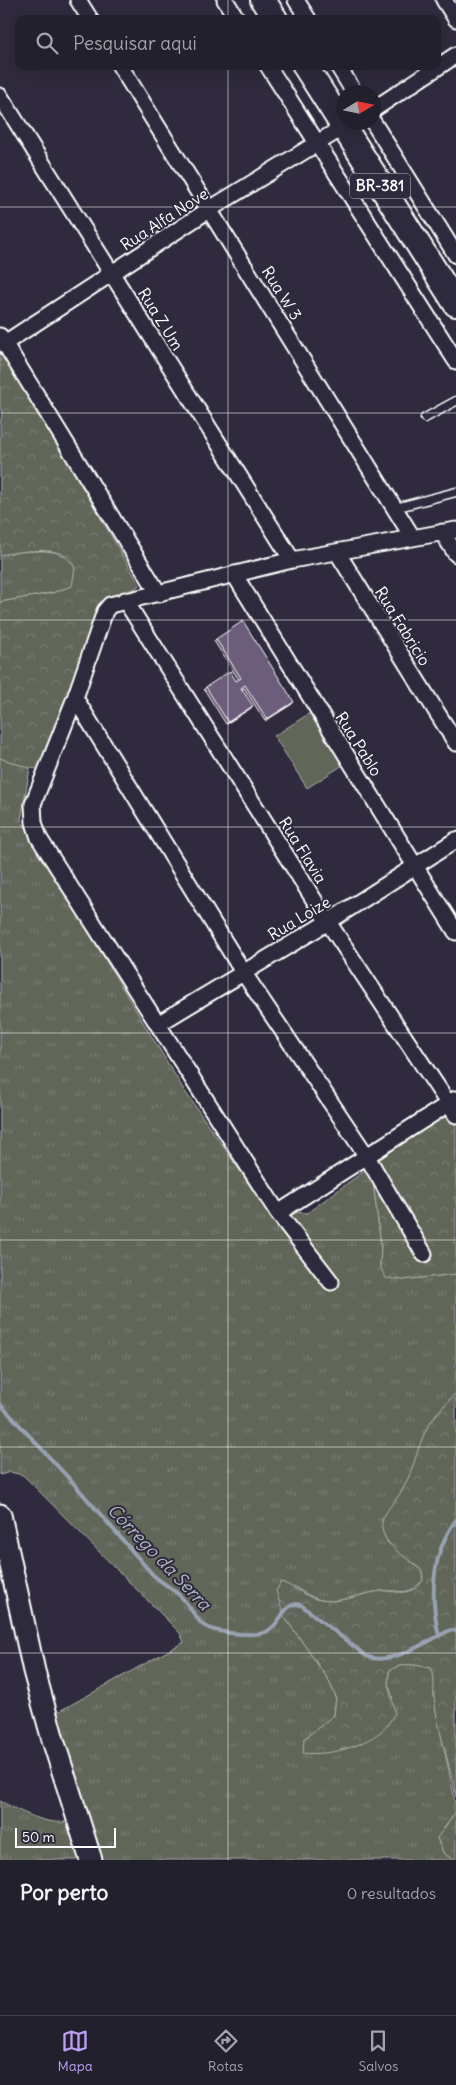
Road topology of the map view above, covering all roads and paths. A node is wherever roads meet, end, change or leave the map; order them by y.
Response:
1 (78, 0) edge
2 (225, 0) edge
3 (263, 0) edge
4 (296, 0) edge
5 (444, 0) edge
6 (87, 15) edge
7 (234, 15) edge
8 (272, 15) edge
9 (305, 15) edge
10 (456, 19) edge
11 (456, 55) edge
12 (441, 65) edge
13 (123, 70) edge
14 (271, 70) edge
15 (308, 70) edge
16 (340, 70) edge
17 (433, 70) edge
18 (350, 85) edge
19 (0, 96) edge
20 (381, 104) edge
21 (336, 110) edge
22 (340, 130) edge
23 (350, 130) edge
24 (378, 130) edge
25 (318, 145) junction
26 (210, 209) junction
27 (456, 256) edge
28 (112, 274) junction
29 (456, 304) edge
30 (2, 340) edge
31 (456, 361) edge
32 (456, 401) edge
33 (425, 418) dead end
34 (456, 492) edge
35 (395, 508) junction
36 (449, 531) edge
37 (413, 538) junction
38 (337, 552) junction
39 (456, 554) edge
40 (292, 560) junction
41 (234, 574) junction
42 (158, 594) junction
43 (125, 600) junction
44 (75, 698) junction
45 (456, 743) edge
46 (456, 840) edge
47 (413, 866) junction
48 (328, 922) junction
49 (456, 932) edge
50 (243, 972) junction
51 (158, 1024) junction
52 (453, 1106) edge
53 (366, 1155) junction
54 (278, 1213) junction
55 (424, 1254) dead end
56 (331, 1282) dead end
57 (0, 1515) edge
58 (92, 1860) edge

1 - 6 street
2 - 7 street
3 - 8 main road
4 - 9 street
5 - 10 street
11 - 12 street
13 - 26 street, Rua W 3
14 - 25 street
15 - 21 main road, BR-381
16 - 18 street
17 - 20 street
19 - 28 street, Rua Z Um
22 - 25 street, Rua Alfa Nove
23 - 29 main road, BR-381
24 - 27 street
25 - 26 street, Rua Alfa Nove
25 - 31 street
26 - 28 street, Rua Alfa Nove
26 - 35 street, Rua W 3
28 - 30 street, Rua Alfa Nove
28 - 40 street, Rua Z Um
30 - 42 street
32 - 33 lane
34 - 35 lane
35 - 37 street, Rua W 3
36 - 37 street
36 - 39 street
37 - 38 street
38 - 40 street
38 - 45 street, Rua Fabricio
40 - 41 street
41 - 42 street
41 - 47 street, Rua Pablo
42 - 43 street
43 - 44 street
43 - 48 street, Rua Flavia
44 - 50 street
44 - 51 street
46 - 47 street, Rua Loize
47 - 48 street, Rua Loize
47 - 49 street, Rua Pablo
48 - 50 street, Rua Loize
48 - 52 street, Rua Flavia
50 - 51 street, Rua Loize
50 - 53 street
51 - 54 street
52 - 53 street
53 - 54 street
53 - 55 street
54 - 56 street
57 - 58 street

